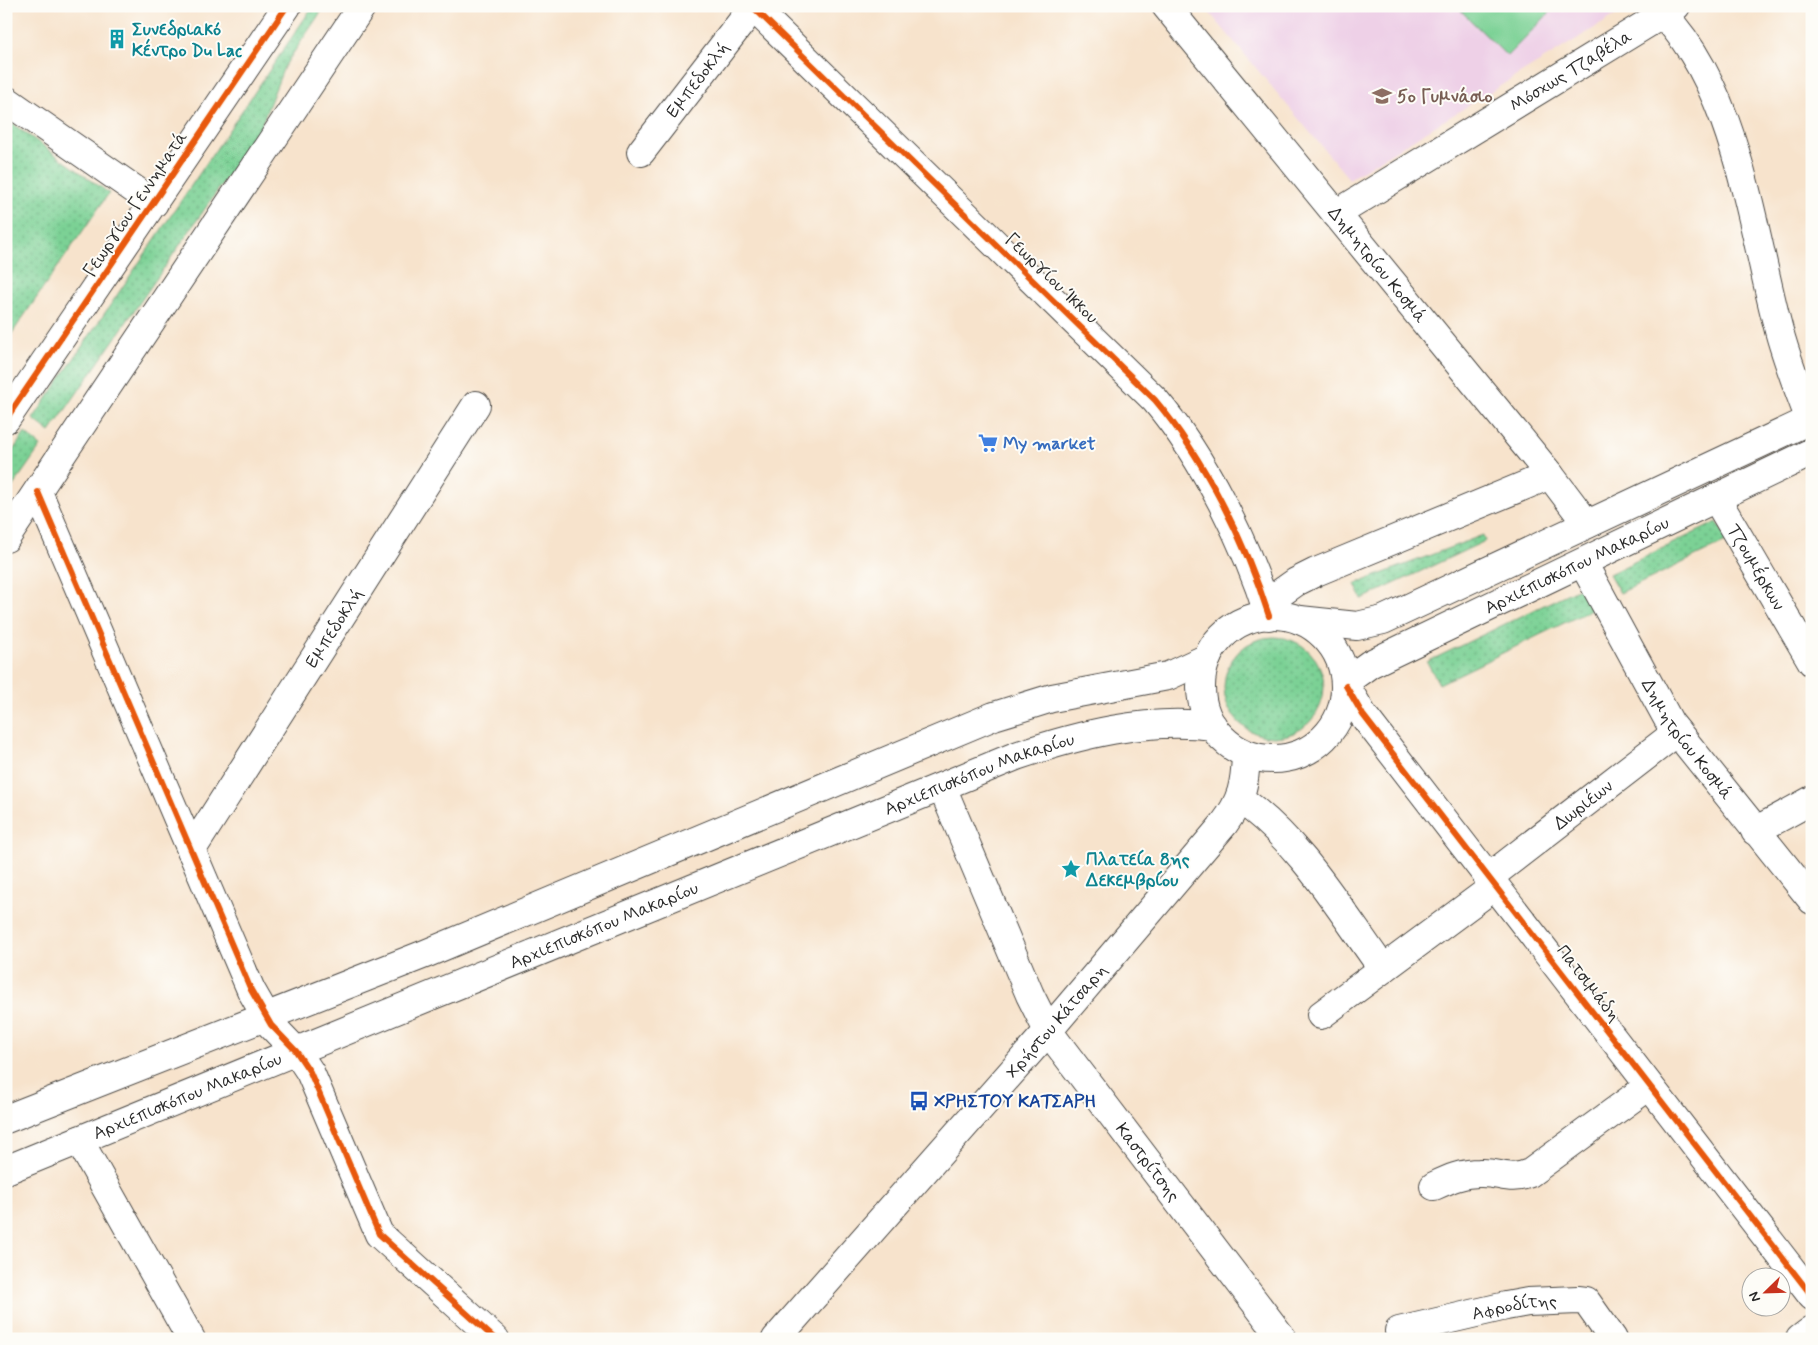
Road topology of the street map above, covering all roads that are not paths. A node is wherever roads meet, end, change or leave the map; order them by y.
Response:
1 (287, 6) edge
2 (362, 6) edge
3 (1166, 6) edge
4 (753, 7) edge
5 (1664, 9) edge
6 (6, 100) edge
7 (641, 152) dead end
8 (154, 203) junction
9 (1336, 214) junction
10 (476, 405) dead end
11 (6, 419) edge
12 (1811, 419) edge
13 (1812, 452) edge
14 (1550, 475) junction
15 (38, 492) junction
16 (1716, 498) junction
17 (1587, 524) junction
18 (6, 538) edge
19 (1584, 563) junction
20 (1267, 610) junction
21 (1300, 620) junction
22 (1207, 658) junction
23 (1812, 662) edge
24 (1345, 684) junction
25 (1212, 726) junction
26 (1677, 732) junction
27 (1246, 755) junction
28 (942, 787) junction
29 (1240, 800) junction
30 (1812, 800) edge
31 (1755, 831) junction
32 (191, 851) junction
33 (1492, 882) junction
34 (1812, 900) edge
35 (1383, 969) junction
36 (1321, 1015) dead end
37 (265, 1016) junction
38 (1048, 1031) junction
39 (296, 1051) junction
40 (1649, 1086) junction
41 (6, 1119) edge
42 (79, 1140) junction
43 (6, 1170) edge
44 (1434, 1186) dead end
45 (1812, 1296) edge
46 (1812, 1330) edge
47 (1399, 1331) dead end
48 (181, 1336) edge
49 (1281, 1338) edge
50 (495, 1339) edge
51 (776, 1339) edge
52 (1613, 1339) edge
53 (1800, 1339) edge

1 - 8 street, Γεωργίου Γεννηματά
2 - 15 street
3 - 9 street, Δημητρίου Κοσμά
4 - 7 street, Εμπεδοκλή
4 - 20 street, Γεωργίου Ίκκου
5 - 9 street, Μόσχως Τζαβέλα
5 - 12 street
6 - 8 street
8 - 11 street, Γεωργίου Γεννηματά
9 - 14 street, Δημητρίου Κοσμά
10 - 32 street, Εμπεδοκλή
12 - 17 street
13 - 16 street, Αρχιεπισκόπου Μακαρίου
14 - 17 street, Δημητρίου Κοσμά
14 - 20 street
15 - 18 street
15 - 32 street
16 - 19 street, Αρχιεπισκόπου Μακαρίου
16 - 23 street, Τζουμέρκων
17 - 21 street
19 - 24 street, Αρχιεπισκόπου Μακαρίου
19 - 26 street, Δημητρίου Κοσμά
20 - 21 street
20 - 22 street
21 - 24 street
22 - 25 street
22 - 37 street
24 - 27 street
24 - 33 street, Πατσιμάδη
25 - 27 street
25 - 28 street, Αρχιεπισκόπου Μακαρίου
26 - 31 street, Δημητρίου Κοσμά
26 - 33 street, Δωριέων
27 - 29 street, Χρήστου Κάτσαρη
28 - 38 street, Καστρίτσης
28 - 39 street, Αρχιεπισκόπου Μακαρίου
29 - 35 street
29 - 38 street, Χρήστου Κάτσαρη
30 - 31 street
31 - 34 street, Δημητρίου Κοσμά
32 - 37 street
33 - 35 street, Δωριέων
33 - 40 street, Πατσιμάδη
35 - 36 street, Δωριέων
37 - 39 street
37 - 41 street
38 - 49 street, Καστρίτσης
38 - 51 street, Χρήστου Κάτσαρη
39 - 42 street, Αρχιεπισκόπου Μακαρίου
39 - 50 street
40 - 44 street
40 - 45 street, Πατσιμάδη
42 - 43 street, Αρχιεπισκόπου Μακαρίου
42 - 48 street
46 - 53 street
47 - 52 street, Αφροδίτης

